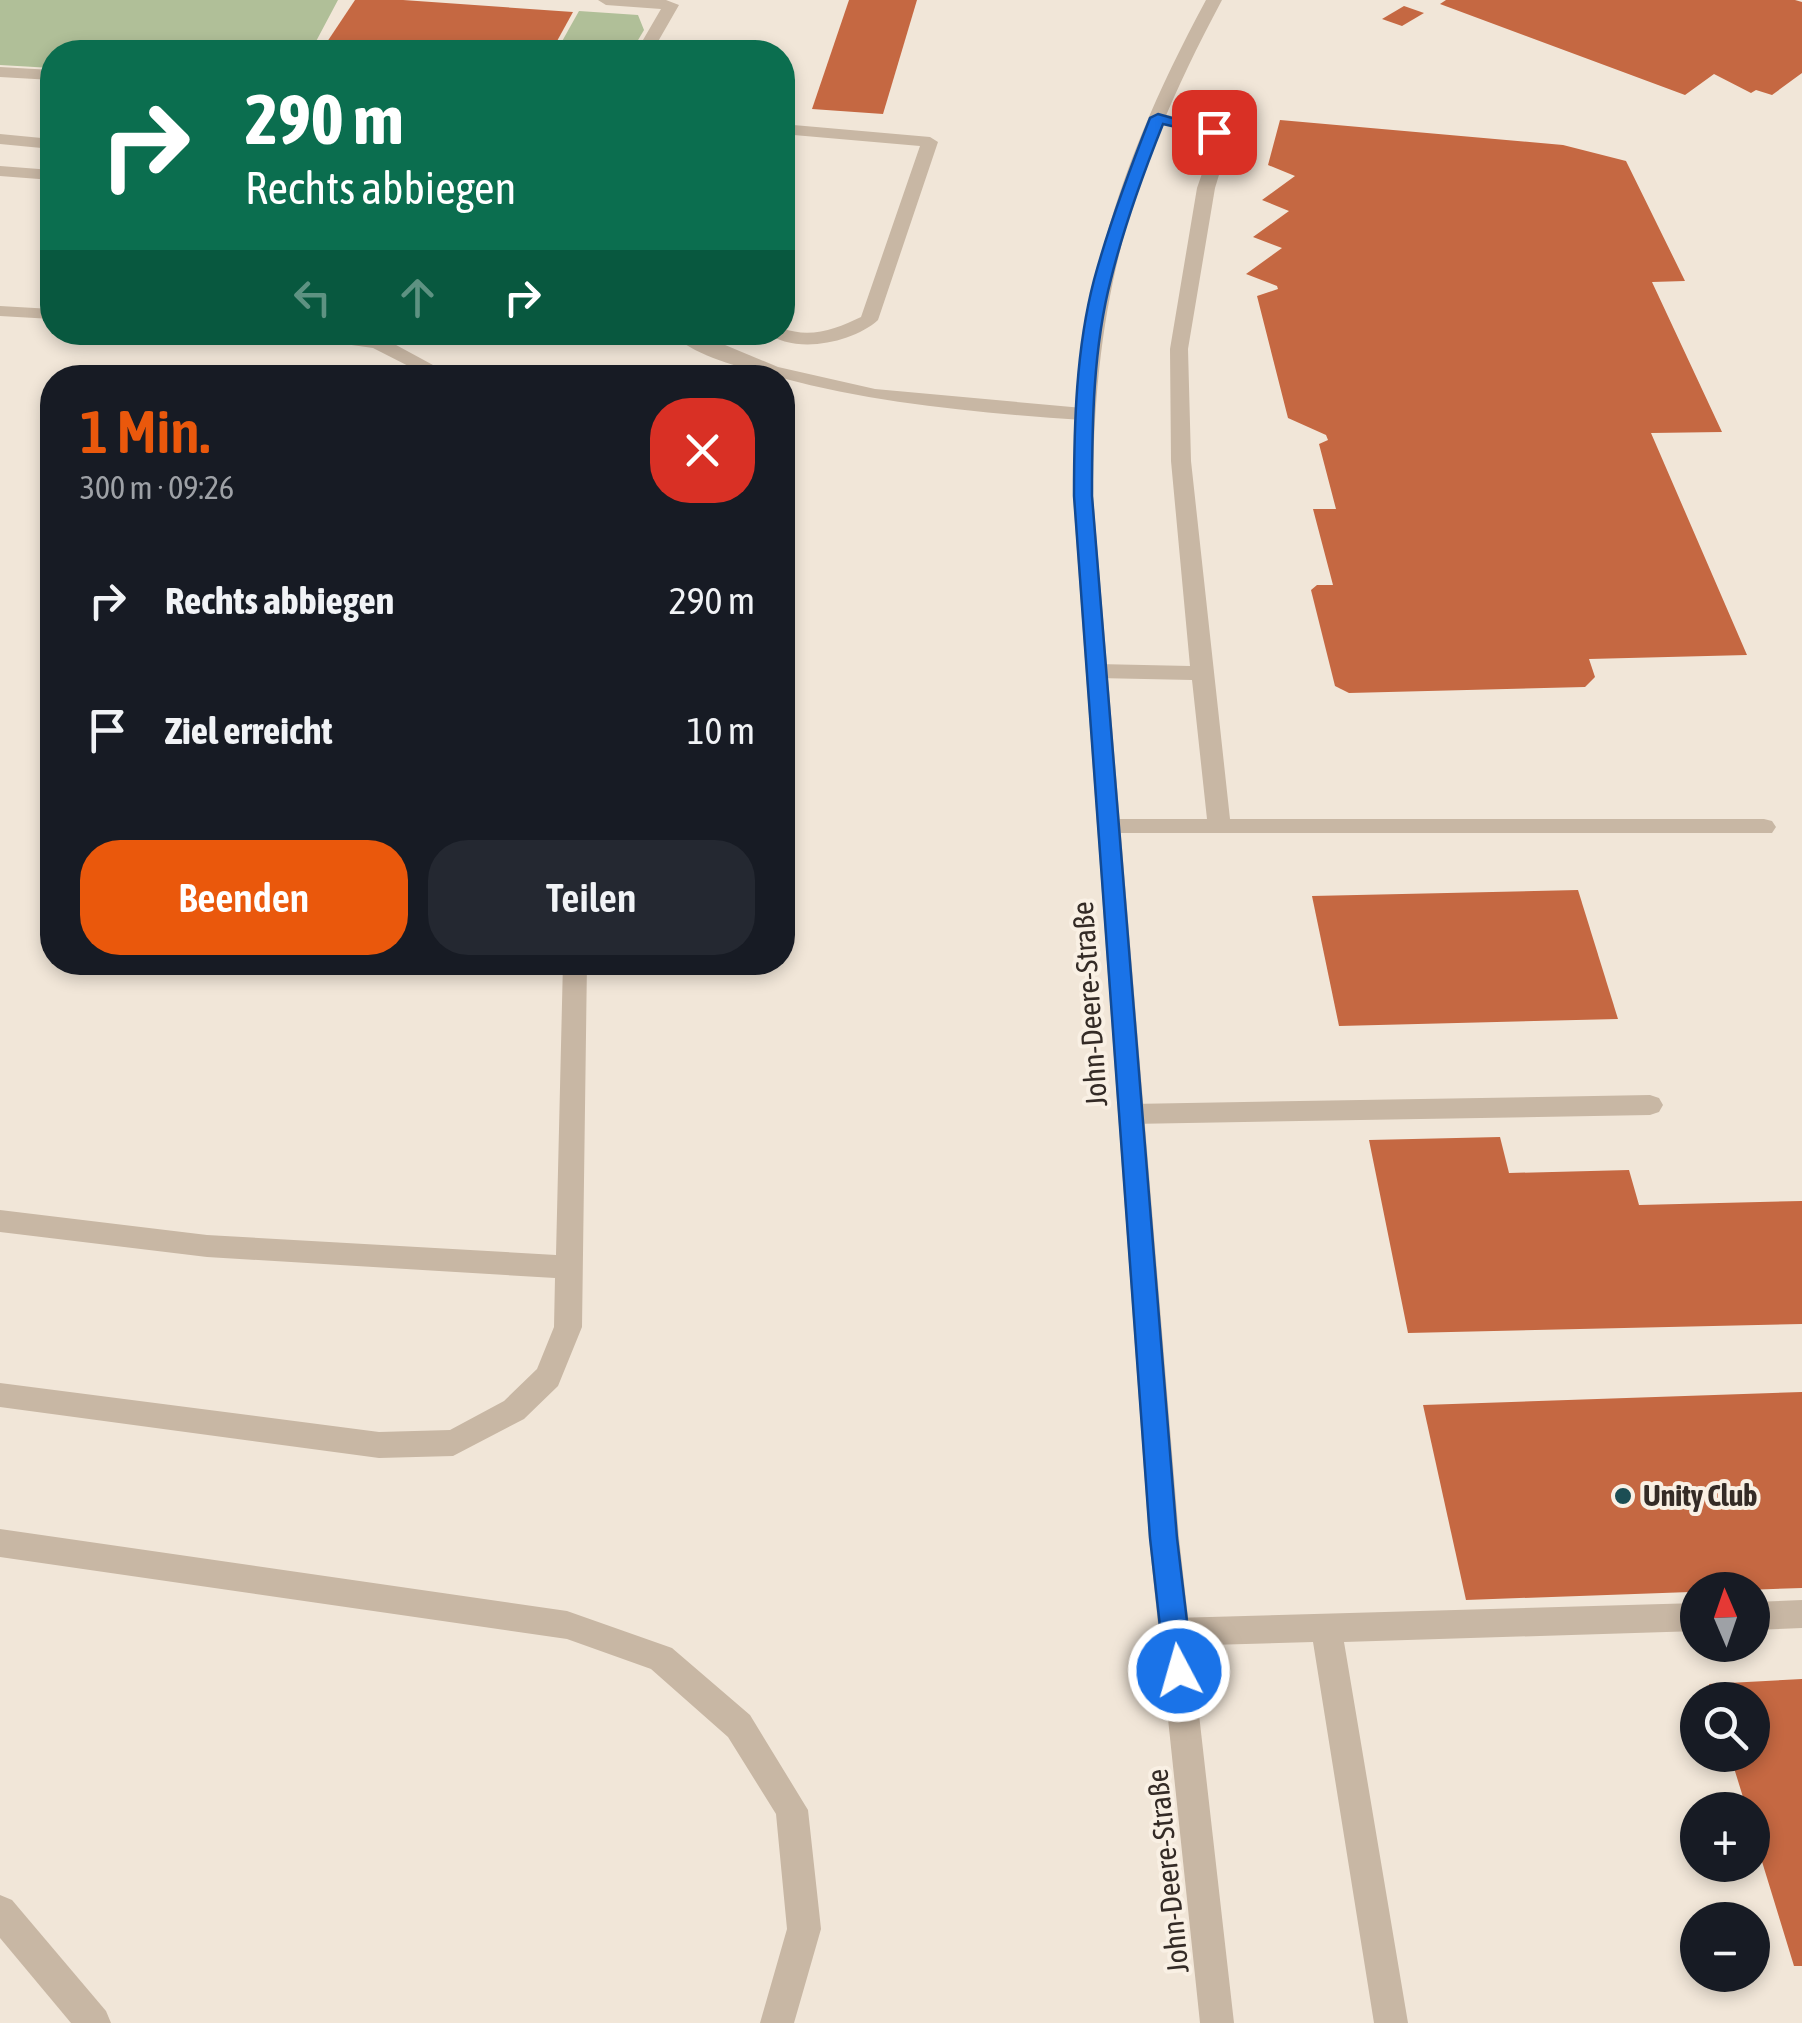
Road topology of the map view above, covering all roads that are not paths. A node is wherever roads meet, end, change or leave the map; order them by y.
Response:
1 (606, 0) edge
2 (1214, 0) edge
3 (651, 40) edge
4 (0, 72) edge
5 (40, 75) edge
6 (1158, 118) junction
7 (795, 129) edge
8 (0, 139) edge
9 (40, 143) edge
10 (0, 171) edge
11 (40, 174) edge
12 (0, 310) edge
13 (40, 313) edge
14 (795, 339) edge
15 (382, 345) edge
16 (700, 345) edge
17 (422, 365) edge
18 (763, 365) edge
19 (795, 373) edge
20 (1083, 414) junction
21 (1097, 672) junction
22 (1202, 673) junction
23 (1220, 826) junction
24 (1109, 827) junction
25 (1764, 827) dead end
26 (575, 975) edge
27 (1650, 1105) dead end
28 (1131, 1114) junction
29 (0, 1221) edge
30 (568, 1267) junction
31 (0, 1395) edge
32 (0, 1542) edge
33 (1802, 1614) edge
34 (1770, 1615) edge
35 (1680, 1617) edge
36 (1326, 1627) junction
37 (1174, 1632) junction
38 (0, 1912) edge
39 (94, 2023) edge
40 (777, 2023) edge
41 (1218, 2023) edge
42 (1391, 2023) edge

1 - 3 street
2 - 6 street, John-Deere-Straße
4 - 5 street
6 - 20 street, John-Deere-Straße
6 - 22 street
7 - 14 street
8 - 9 street
10 - 11 street
12 - 13 street
15 - 17 street
16 - 18 street
19 - 20 street
20 - 21 street, John-Deere-Straße
21 - 22 street
21 - 24 street, John-Deere-Straße
22 - 23 street
23 - 24 street
23 - 25 street
24 - 28 street, John-Deere-Straße
26 - 30 street
27 - 28 street
28 - 37 street, John-Deere-Straße
29 - 30 street
30 - 31 street
32 - 40 street
33 - 34 street
35 - 36 street
36 - 37 street
36 - 42 street
37 - 41 street, John-Deere-Straße
38 - 39 street

